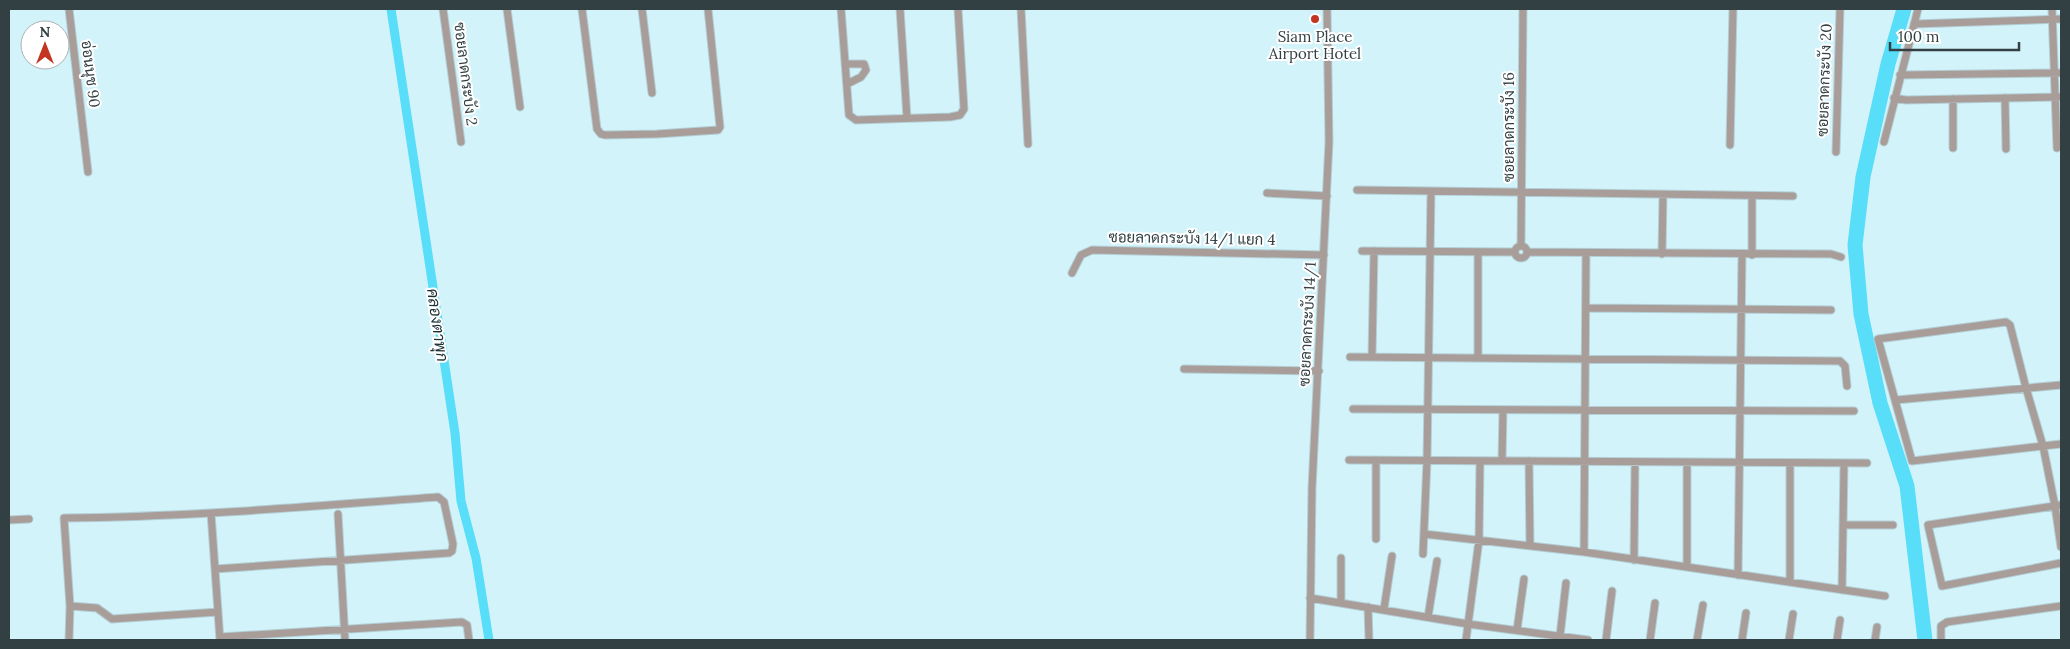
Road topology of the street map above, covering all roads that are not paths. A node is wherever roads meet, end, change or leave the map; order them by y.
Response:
1 (70, 9) edge
2 (443, 9) edge
3 (507, 9) edge
4 (582, 9) edge
5 (642, 9) edge
6 (708, 9) edge
7 (841, 9) edge
8 (900, 9) edge
9 (958, 9) edge
10 (1020, 9) edge
11 (1327, 9) edge
12 (1523, 9) edge
13 (1734, 9) edge
14 (1840, 9) edge
15 (1918, 9) edge
16 (2052, 9) edge
17 (2061, 19) edge
18 (2052, 20) junction
19 (1914, 24) junction
20 (845, 64) junction
21 (2058, 73) edge
22 (1900, 75) junction
23 (846, 84) junction
24 (652, 93) dead end
25 (1894, 98) junction
26 (2005, 98) junction
27 (2058, 98) edge
28 (1953, 99) junction
29 (520, 108) dead end
30 (907, 118) junction
31 (461, 142) dead end
32 (1884, 142) dead end
33 (1028, 144) dead end
34 (1730, 145) dead end
35 (1953, 148) dead end
36 (2057, 148) dead end
37 (2006, 149) dead end
38 (1836, 152) dead end
39 (88, 172) dead end
40 (1357, 190) dead end
41 (1431, 191) junction
42 (1267, 193) dead end
43 (1521, 194) junction
44 (1663, 195) junction
45 (1326, 196) junction
46 (1752, 196) junction
47 (1792, 196) dead end
48 (1521, 245) junction
49 (1362, 251) dead end
50 (1374, 251) junction
51 (1430, 252) junction
52 (1478, 252) junction
53 (1514, 252) junction
54 (1528, 252) junction
55 (1586, 253) junction
56 (1662, 254) junction
57 (1324, 255) junction
58 (1742, 255) junction
59 (1752, 255) junction
60 (1841, 257) dead end
61 (1072, 273) dead end
62 (1586, 308) junction
63 (1741, 309) junction
64 (1831, 310) dead end
65 (1350, 357) dead end
66 (1372, 357) junction
67 (1428, 358) junction
68 (1478, 358) junction
69 (1585, 359) junction
70 (1741, 360) junction
71 (1184, 369) dead end
72 (1319, 371) junction
73 (2061, 385) edge
74 (1847, 386) dead end
75 (2026, 388) junction
76 (1896, 400) junction
77 (1353, 409) dead end
78 (1428, 409) junction
79 (1503, 410) junction
80 (1585, 410) junction
81 (1740, 411) junction
82 (1854, 411) dead end
83 (2061, 444) edge
84 (2043, 446) junction
85 (1349, 460) dead end
86 (1376, 460) junction
87 (1427, 461) junction
88 (1480, 461) junction
89 (1502, 461) junction
90 (1529, 461) junction
91 (1585, 462) junction
92 (1635, 462) junction
93 (1687, 462) junction
94 (1740, 462) junction
95 (1790, 463) junction
96 (1844, 463) junction
97 (1867, 463) dead end
98 (2058, 506) edge
99 (212, 513) junction
100 (338, 514) dead end
101 (29, 519) dead end
102 (9, 520) edge
103 (1843, 525) junction
104 (1893, 525) dead end
105 (1424, 534) junction
106 (1376, 539) dead end
107 (1479, 540) junction
108 (1530, 546) junction
109 (2061, 547) edge
110 (1584, 552) junction
111 (1423, 554) dead end
112 (1392, 556) dead end
113 (1341, 558) dead end
114 (1634, 560) junction
115 (340, 561) junction
116 (1437, 562) dead end
117 (2061, 564) edge
118 (1686, 568) junction
119 (215, 570) junction
120 (1738, 575) junction
121 (1524, 579) dead end
122 (1790, 582) junction
123 (1566, 583) dead end
124 (1842, 590) junction
125 (1612, 591) dead end
126 (1886, 596) dead end
127 (1310, 598) junction
128 (1341, 603) junction
129 (1655, 603) dead end
130 (1703, 605) dead end
131 (70, 606) junction
132 (2061, 606) edge
133 (1368, 607) junction
134 (1384, 609) junction
135 (218, 612) junction
136 (1746, 613) dead end
137 (1793, 614) dead end
138 (1428, 617) junction
139 (1840, 620) dead end
140 (1468, 624) junction
141 (1876, 627) dead end
142 (344, 630) junction
143 (1516, 630) junction
144 (1560, 636) junction
145 (220, 639) edge
146 (69, 640) edge
147 (345, 640) edge
148 (469, 640) edge
149 (1310, 640) edge
150 (1369, 640) edge
151 (1466, 640) edge
152 (1588, 640) edge
153 (1606, 640) edge
154 (1650, 640) edge
155 (1697, 640) edge
156 (1742, 640) edge
157 (1789, 640) edge
158 (1837, 640) edge
159 (1875, 640) edge
160 (1941, 640) edge

1 - 39 street, อ่อนนุช 90
2 - 31 street, ซอยลาดกระบัง 2
3 - 29 street
4 - 6 street
5 - 24 street
7 - 20 street
8 - 30 street
9 - 30 street
10 - 33 street
11 - 45 street, ซอยลาดกระบัง 14/1
12 - 43 street, ซอยลาดกระบัง 16
13 - 34 street
14 - 38 street, ซอยลาดกระบัง 20
15 - 19 street
16 - 18 street
17 - 18 street
18 - 19 street
18 - 21 street
19 - 22 street
20 - 23 street
20 - 23 street
21 - 22 street
21 - 27 street
22 - 25 street
23 - 30 street
25 - 28 street
25 - 32 street
26 - 27 street
26 - 28 street
26 - 37 street
27 - 36 street
28 - 35 street
40 - 41 street
41 - 43 street
41 - 51 street
42 - 45 street
43 - 44 street
43 - 48 street, ซอยลาดกระบัง 16
44 - 46 street
44 - 56 street
45 - 57 street, ซอยลาดกระบัง 14/1
46 - 47 street
46 - 59 street
48 - 53 street
48 - 54 street
49 - 50 street
50 - 51 street
50 - 66 street
51 - 52 street
51 - 67 street
52 - 53 street
52 - 68 street
53 - 54 street
54 - 55 street
55 - 56 street
55 - 62 street
56 - 58 street
57 - 61 street, ซอยลาดกระบัง 14/1 แยก 4
57 - 72 street, ซอยลาดกระบัง 14/1
58 - 59 street
58 - 63 street
59 - 60 street
62 - 63 street
62 - 69 street
63 - 64 street
63 - 70 street
65 - 66 street
66 - 67 street
67 - 68 street
67 - 78 street
68 - 69 street
69 - 70 street
69 - 80 street
70 - 74 street
70 - 81 street
71 - 72 street
72 - 127 street, ซอยลาดกระบัง 14/1
73 - 75 street
75 - 76 street
75 - 76 street
75 - 84 street
76 - 84 street
77 - 78 street
78 - 79 street
78 - 87 street
79 - 80 street
79 - 89 street
80 - 81 street
80 - 91 street
81 - 82 street
81 - 94 street
83 - 84 street
84 - 98 street
85 - 86 street
86 - 87 street
86 - 106 street
87 - 88 street
87 - 105 street
88 - 89 street
88 - 107 street
89 - 90 street
90 - 91 street
90 - 108 street
91 - 92 street
91 - 110 street
92 - 93 street
92 - 114 street
93 - 94 street
93 - 118 street
94 - 95 street
94 - 120 street
95 - 96 street
95 - 122 street
96 - 97 street
96 - 103 street
98 - 109 street
98 - 117 street
99 - 115 street
99 - 119 street
99 - 131 street
100 - 115 street
101 - 102 street
103 - 104 street
103 - 124 street
105 - 107 street
105 - 111 street
107 - 108 street
107 - 140 street
108 - 110 street
110 - 114 street
112 - 134 street
113 - 128 street
114 - 118 street
115 - 119 street
115 - 142 street
116 - 138 street
118 - 120 street
119 - 135 street
120 - 122 street
121 - 143 street
122 - 124 street
123 - 144 street
124 - 126 street
125 - 153 street
127 - 128 street
127 - 149 street, ซอยลาดกระบัง 14/1
128 - 133 street
129 - 154 street
130 - 155 street
131 - 135 street
131 - 146 street
132 - 160 street
133 - 134 street
133 - 150 street
134 - 138 street
135 - 145 street
136 - 156 street
137 - 157 street
138 - 140 street
139 - 158 street
140 - 143 street
140 - 151 street
141 - 159 street
142 - 145 street
142 - 147 street
142 - 148 street
143 - 144 street
144 - 152 street

